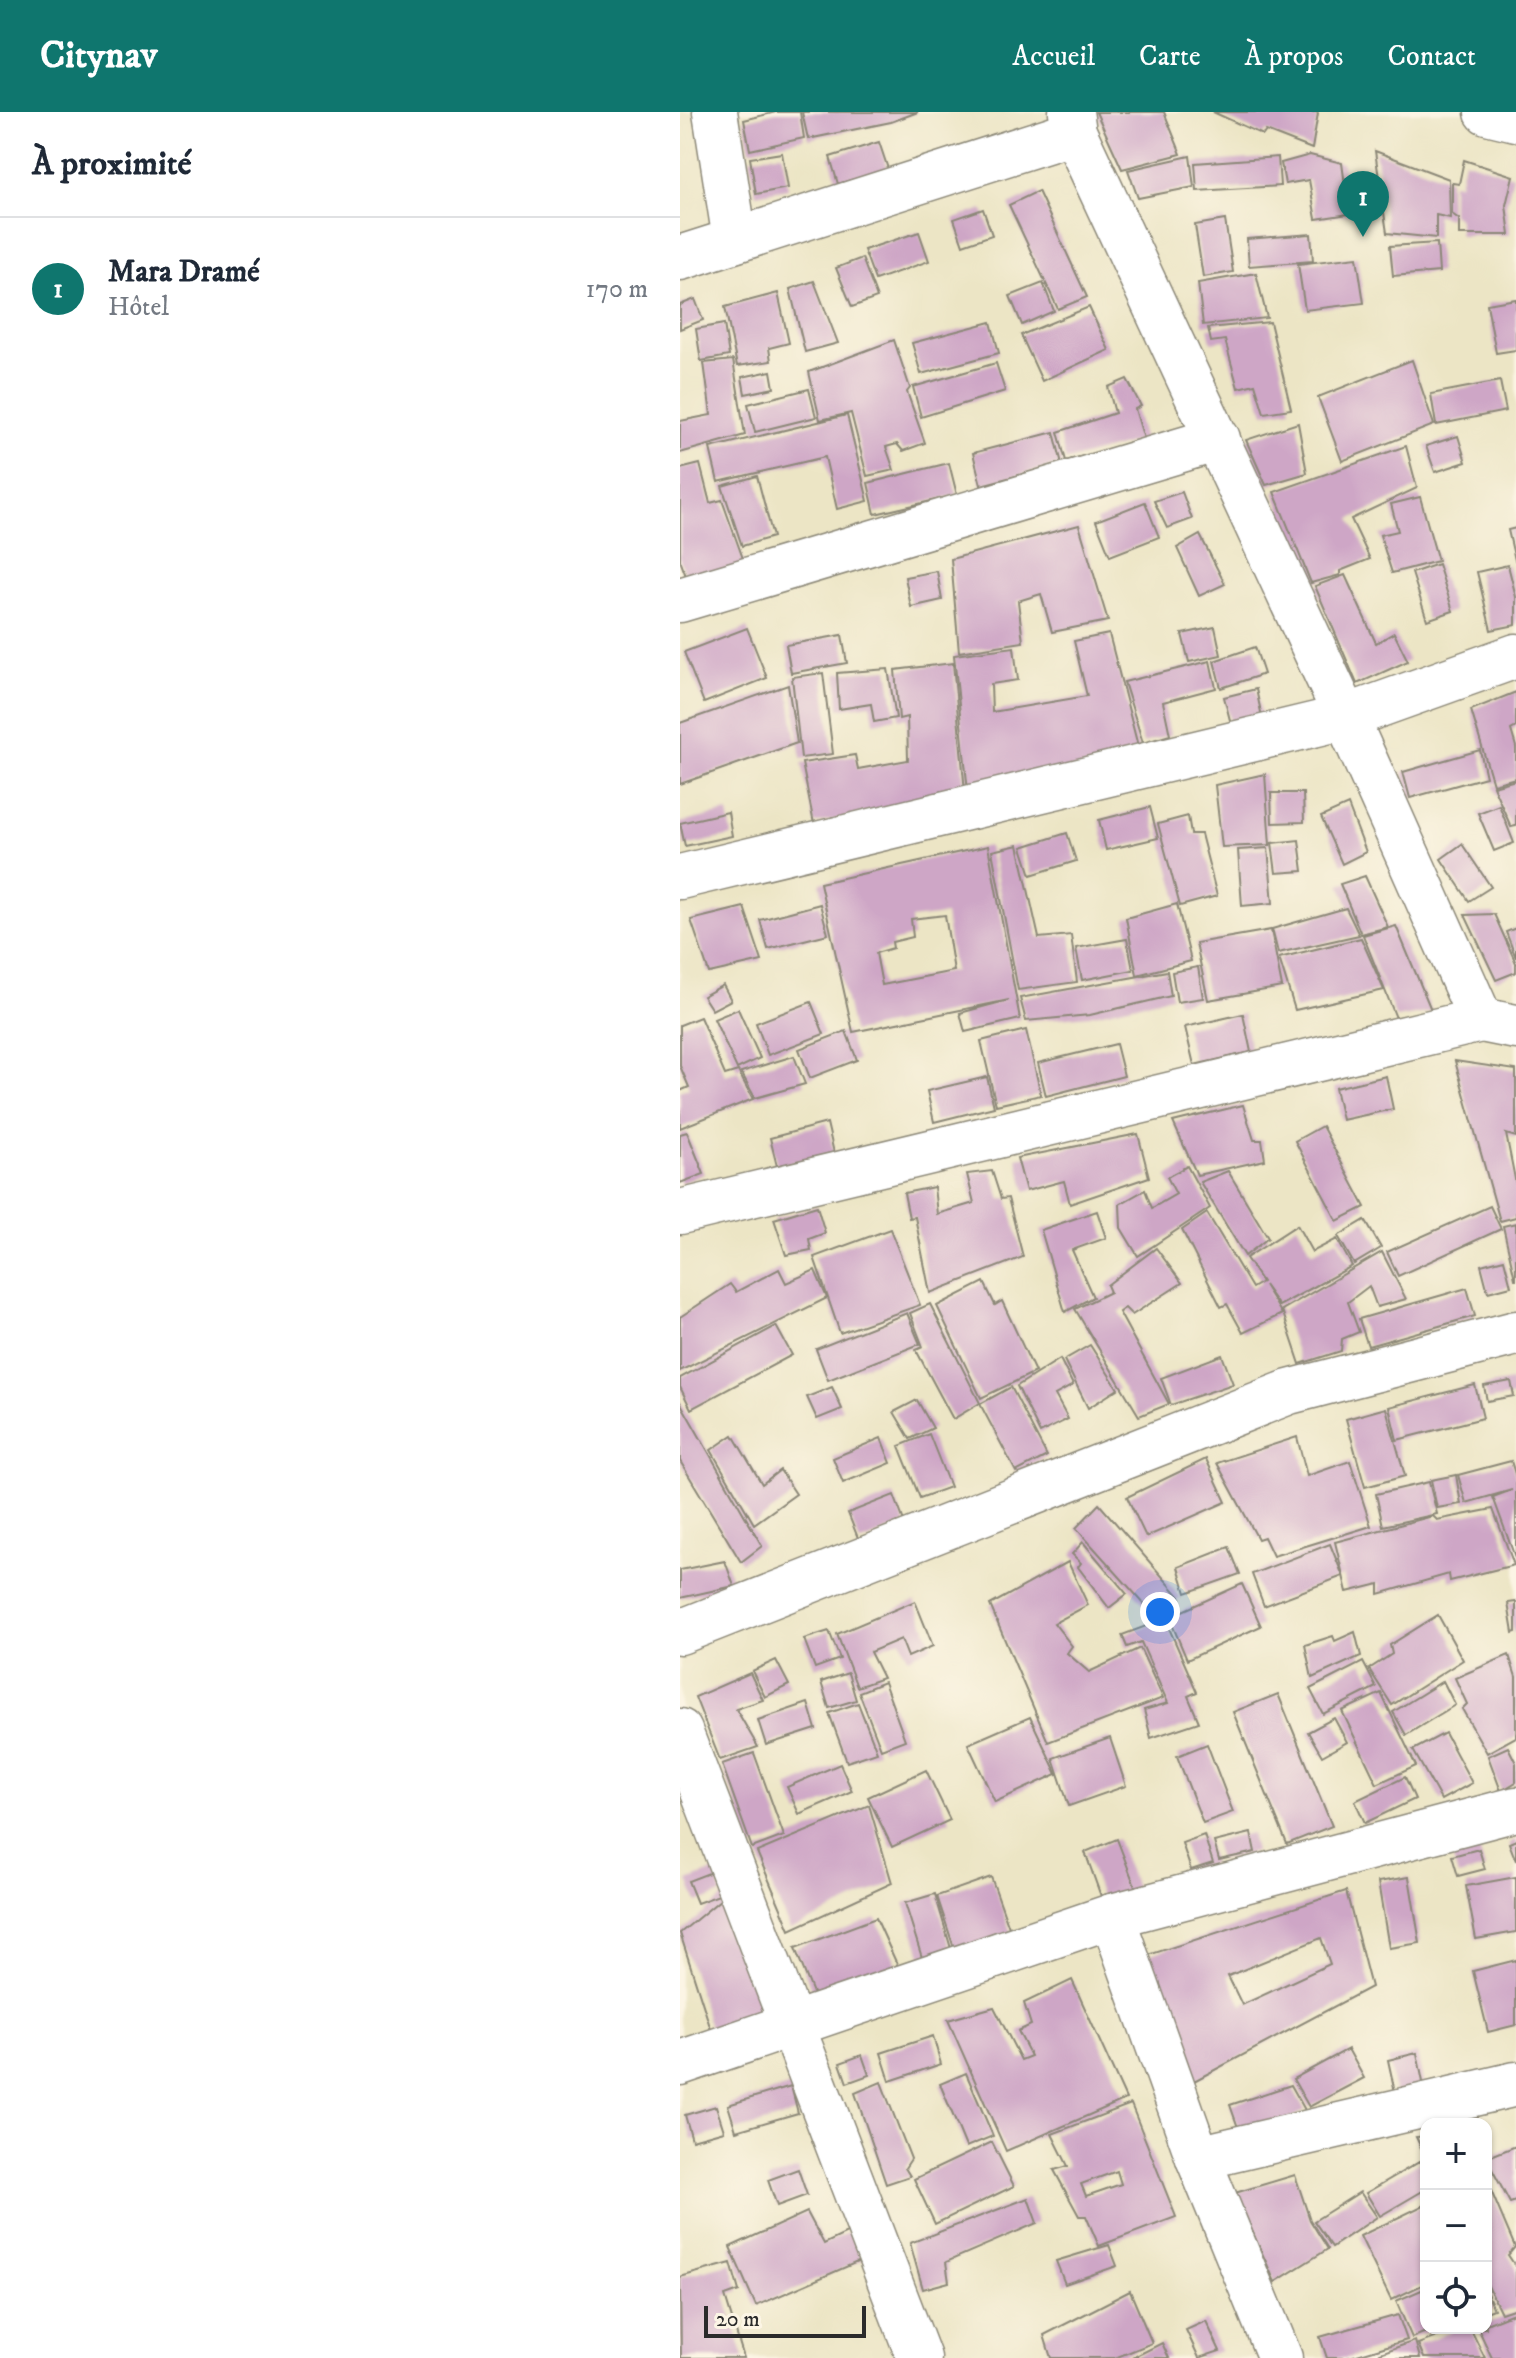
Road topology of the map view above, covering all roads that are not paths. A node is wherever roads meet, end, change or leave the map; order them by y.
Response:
1 (715, 112) edge
2 (1487, 112) edge
3 (1516, 119) edge
4 (1072, 122) edge
5 (735, 240) junction
6 (680, 258) edge
7 (1218, 439) junction
8 (680, 600) edge
9 (1516, 656) edge
10 (1346, 717) junction
11 (680, 877) edge
12 (1498, 1023) edge
13 (680, 1212) edge
14 (1516, 1333) edge
15 (680, 1632) edge
16 (680, 1731) edge
17 (1516, 1809) edge
18 (1112, 1916) junction
19 (792, 2025) junction
20 (680, 2063) edge
21 (1516, 2084) edge
22 (1198, 2158) junction
23 (919, 2358) edge
24 (1280, 2358) edge

1 - 5 street
2 - 3 street
4 - 5 street
4 - 7 street
5 - 6 street
7 - 8 street
7 - 10 street
9 - 10 street
10 - 11 street
10 - 12 street
12 - 13 street
14 - 15 street
16 - 19 street
17 - 18 street
18 - 19 street
18 - 22 street
19 - 20 street
19 - 23 street
21 - 22 street
22 - 24 street

